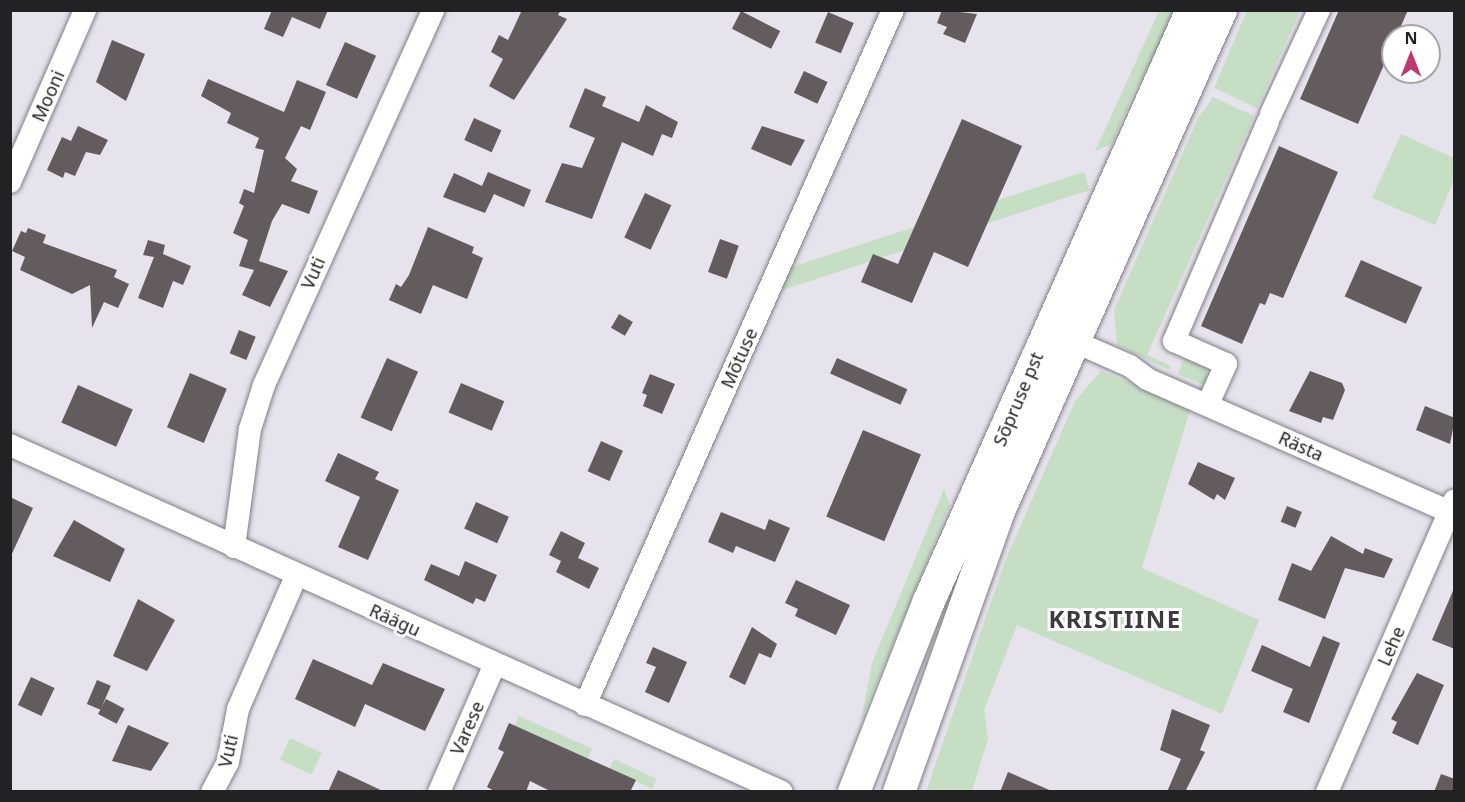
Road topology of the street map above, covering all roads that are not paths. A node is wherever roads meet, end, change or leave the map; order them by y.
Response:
1 (85, 10) edge
2 (433, 10) edge
3 (893, 10) edge
4 (1192, 10) edge
5 (1221, 10) edge
6 (1319, 10) edge
7 (10, 182) edge
8 (1073, 341) junction
9 (1060, 369) junction
10 (1147, 379) junction
11 (1208, 404) junction
12 (10, 445) edge
13 (1453, 509) edge
14 (234, 547) junction
15 (296, 576) junction
16 (495, 664) junction
17 (585, 705) junction
18 (212, 792) edge
19 (439, 792) edge
20 (782, 792) edge
21 (854, 792) edge
22 (899, 792) edge
23 (1326, 792) edge

1 - 7 street, Mooni
2 - 14 street, Vuti
3 - 17 street, Mõtuse
4 - 21 main road, Sõpruse pst
5 - 8 main road, Sõpruse pst
6 - 11 street
8 - 9 main road, Sõpruse pst
8 - 10 street, Rästa
9 - 10 street, Rästa
9 - 22 main road, Sõpruse pst
10 - 11 street, Rästa
11 - 13 street, Rästa
12 - 14 street, Räägu
13 - 23 street, Lehe
14 - 15 street, Räägu
15 - 16 street, Räägu
15 - 18 street, Vuti
16 - 17 street, Räägu
16 - 19 street, Varese
17 - 20 street, Räägu

